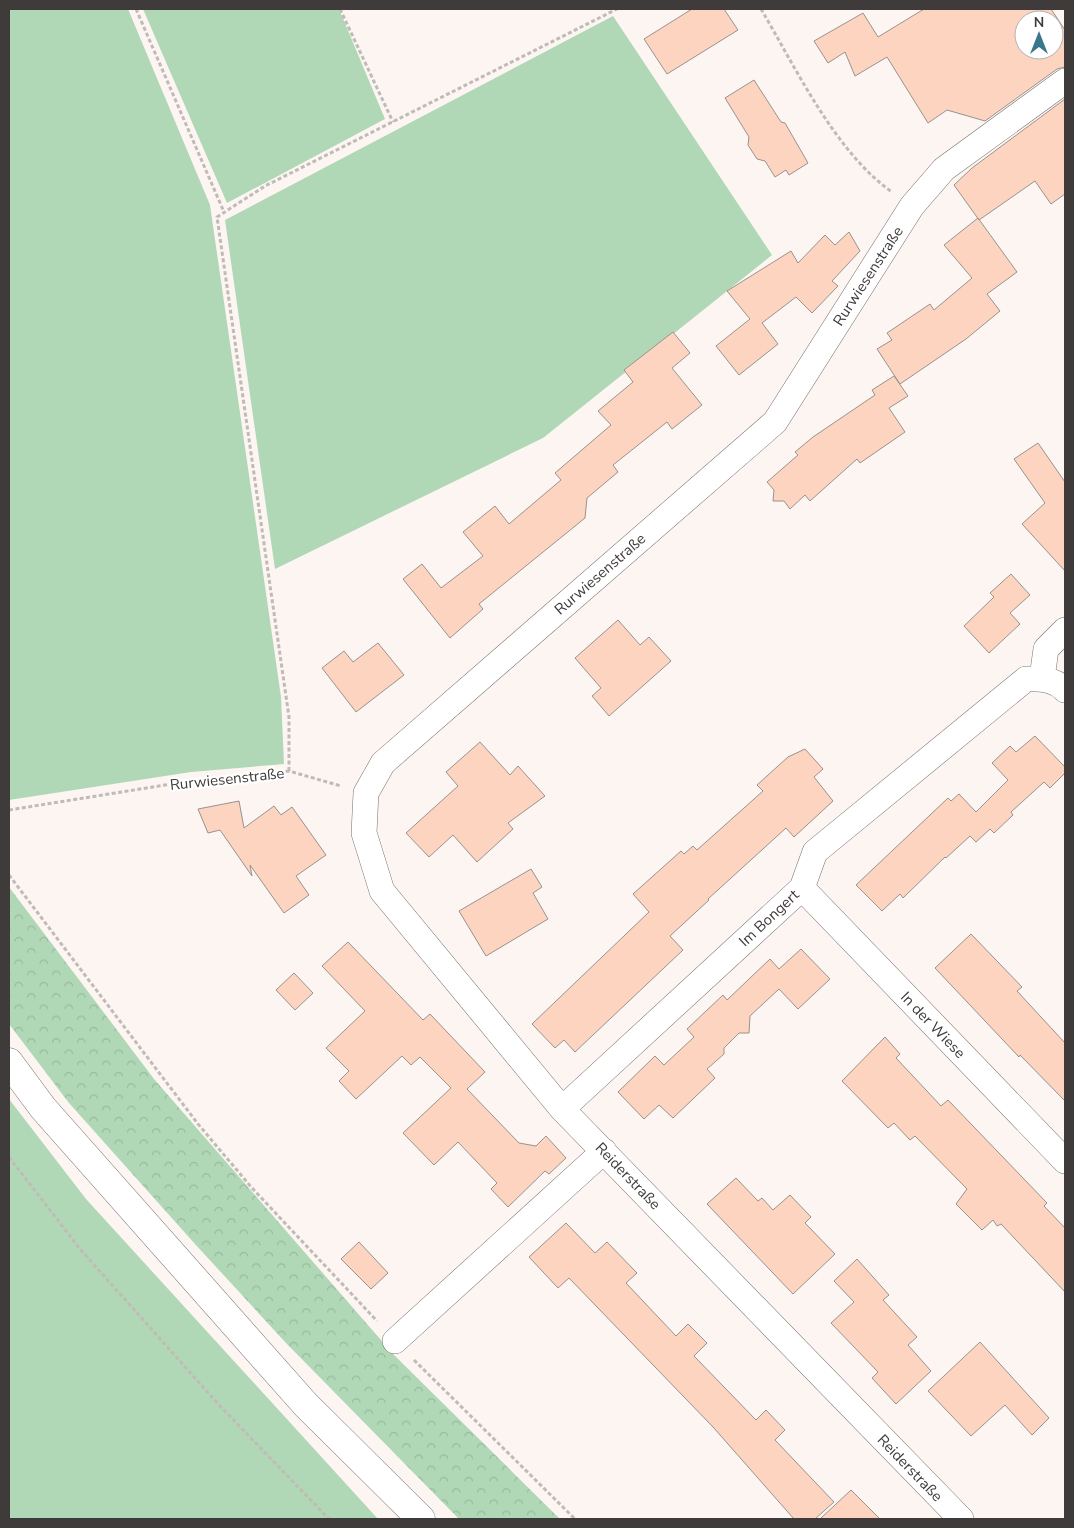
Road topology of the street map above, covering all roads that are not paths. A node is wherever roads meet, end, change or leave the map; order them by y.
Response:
1 (1065, 81) edge
2 (1065, 630) edge
3 (1042, 678) junction
4 (1065, 690) edge
5 (366, 794) joint
6 (802, 888) junction
7 (9, 1062) edge
8 (562, 1109) junction
9 (604, 1151) junction
10 (1065, 1162) edge
11 (395, 1341) road end
12 (421, 1519) edge
13 (961, 1519) edge

1 - 5 street, Rurwiesenstraße
2 - 3 street
3 - 4 street
3 - 6 street, Im Bongert
5 - 8 street, Reiderstraße
6 - 8 street, Im Bongert
6 - 10 street, In der Wiese
7 - 12 main road
8 - 9 street, Reiderstraße
9 - 11 street
9 - 13 street, Reiderstraße

